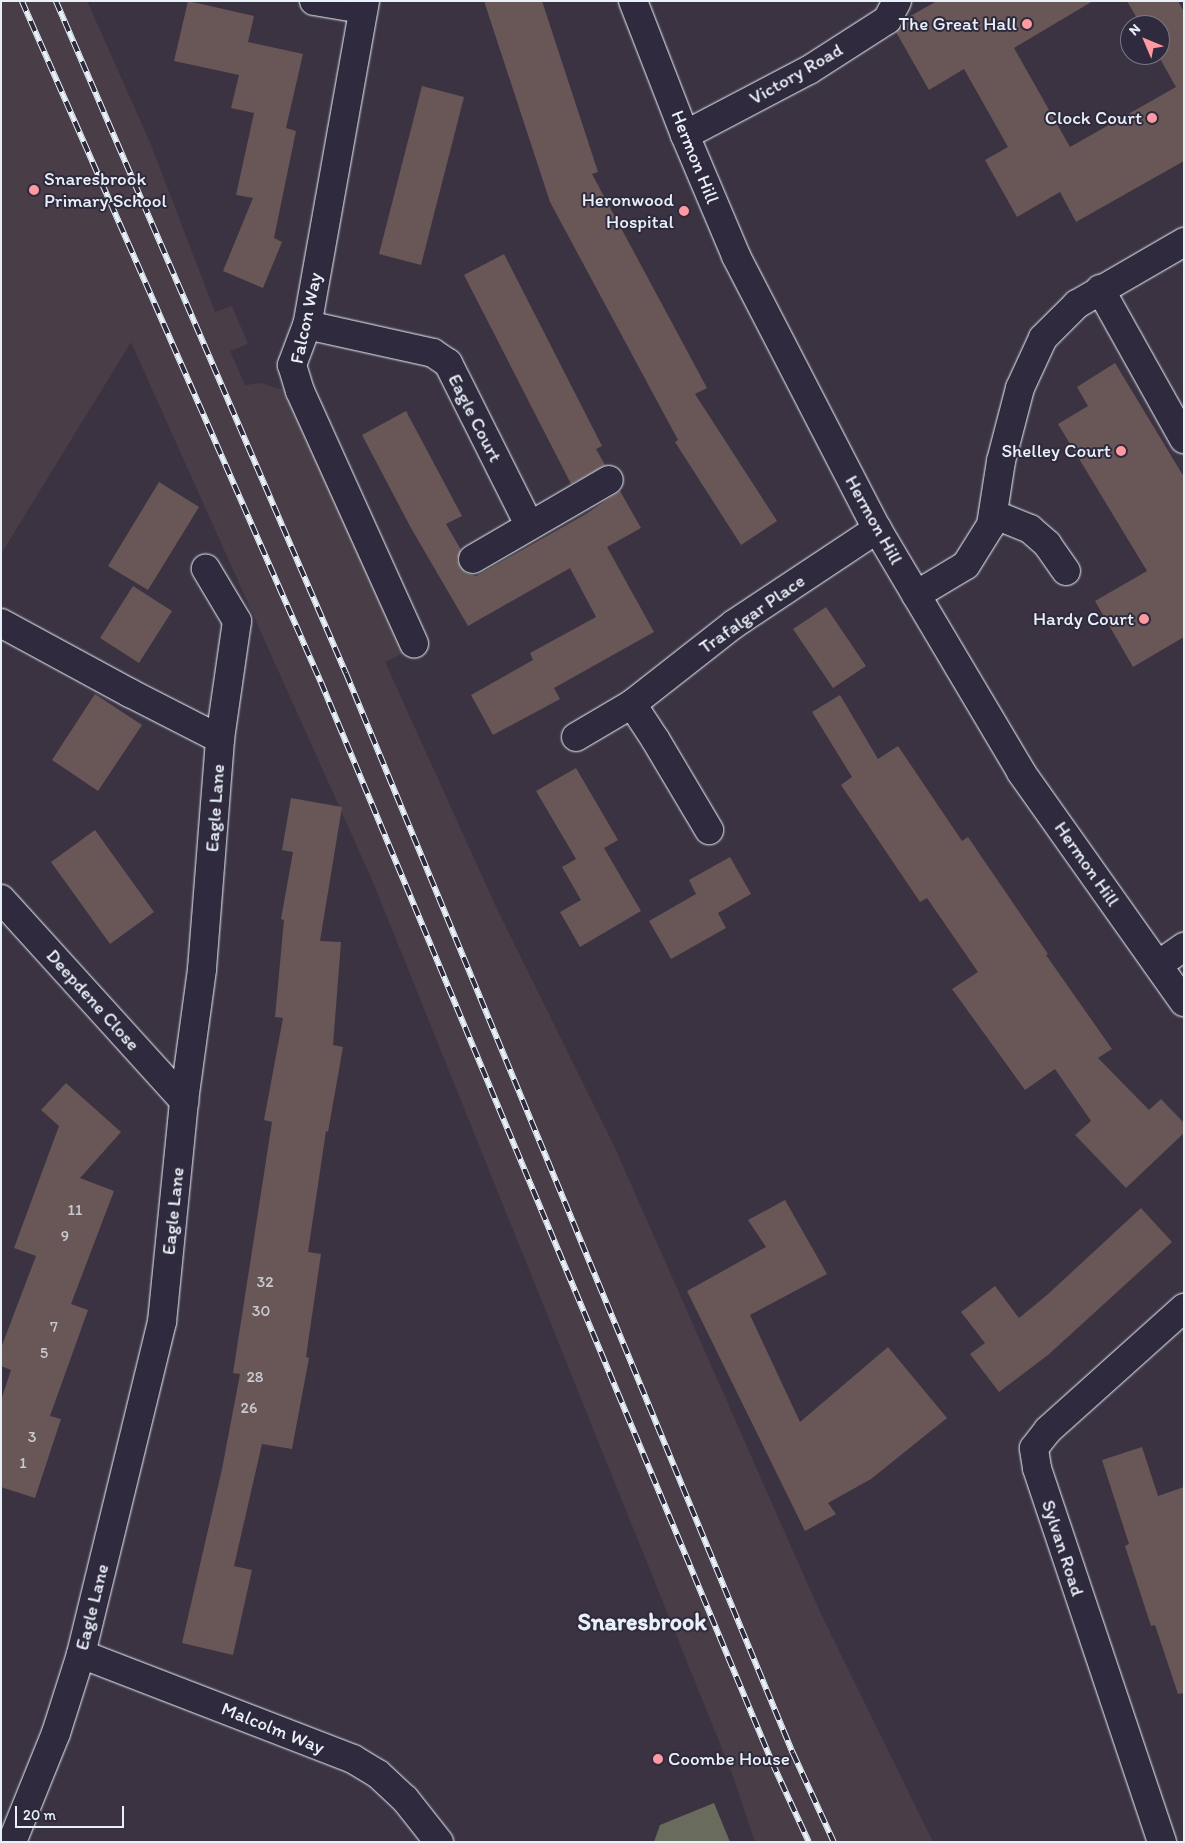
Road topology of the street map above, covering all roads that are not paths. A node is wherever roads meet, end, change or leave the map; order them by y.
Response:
1 (314, 1) edge
2 (633, 1) edge
3 (897, 1) edge
4 (364, 5) edge
5 (685, 135) junction
6 (1184, 242) edge
7 (1100, 289) junction
8 (307, 325) junction
9 (1184, 438) edge
10 (609, 480) dead end
11 (992, 514) junction
12 (529, 525) junction
13 (876, 529) junction
14 (474, 558) dead end
15 (206, 569) dead end
16 (1066, 570) dead end
17 (916, 595) junction
18 (1, 623) edge
19 (414, 644) dead end
20 (632, 704) junction
21 (576, 737) dead end
22 (220, 738) junction
23 (709, 830) dead end
24 (1, 899) edge
25 (1184, 947) edge
26 (1158, 965) junction
27 (1184, 1002) edge
28 (184, 1101) junction
29 (1184, 1308) edge
30 (81, 1654) junction
31 (12, 1842) edge
32 (439, 1842) edge
33 (1162, 1842) edge

1 - 4 street
2 - 5 street, Hermon Hill
3 - 5 street, Victory Road
4 - 8 street, Falcon Way
5 - 13 street, Hermon Hill
6 - 7 street
7 - 9 street
7 - 11 street
8 - 12 street, Eagle Court
8 - 19 street, Falcon Way
10 - 12 street
11 - 16 street
11 - 17 street
12 - 14 street
13 - 17 street, Hermon Hill
13 - 20 street, Trafalgar Place
15 - 22 street, Eagle Lane
17 - 26 street, Hermon Hill
18 - 22 street
20 - 21 street, Trafalgar Place
20 - 23 street
22 - 28 street, Eagle Lane
24 - 28 street, Deepdene Close
25 - 26 street
26 - 27 street, Hermon Hill
28 - 30 street, Eagle Lane
29 - 33 street, Sylvan Road
30 - 31 street, Eagle Lane
30 - 32 street, Malcolm Way

